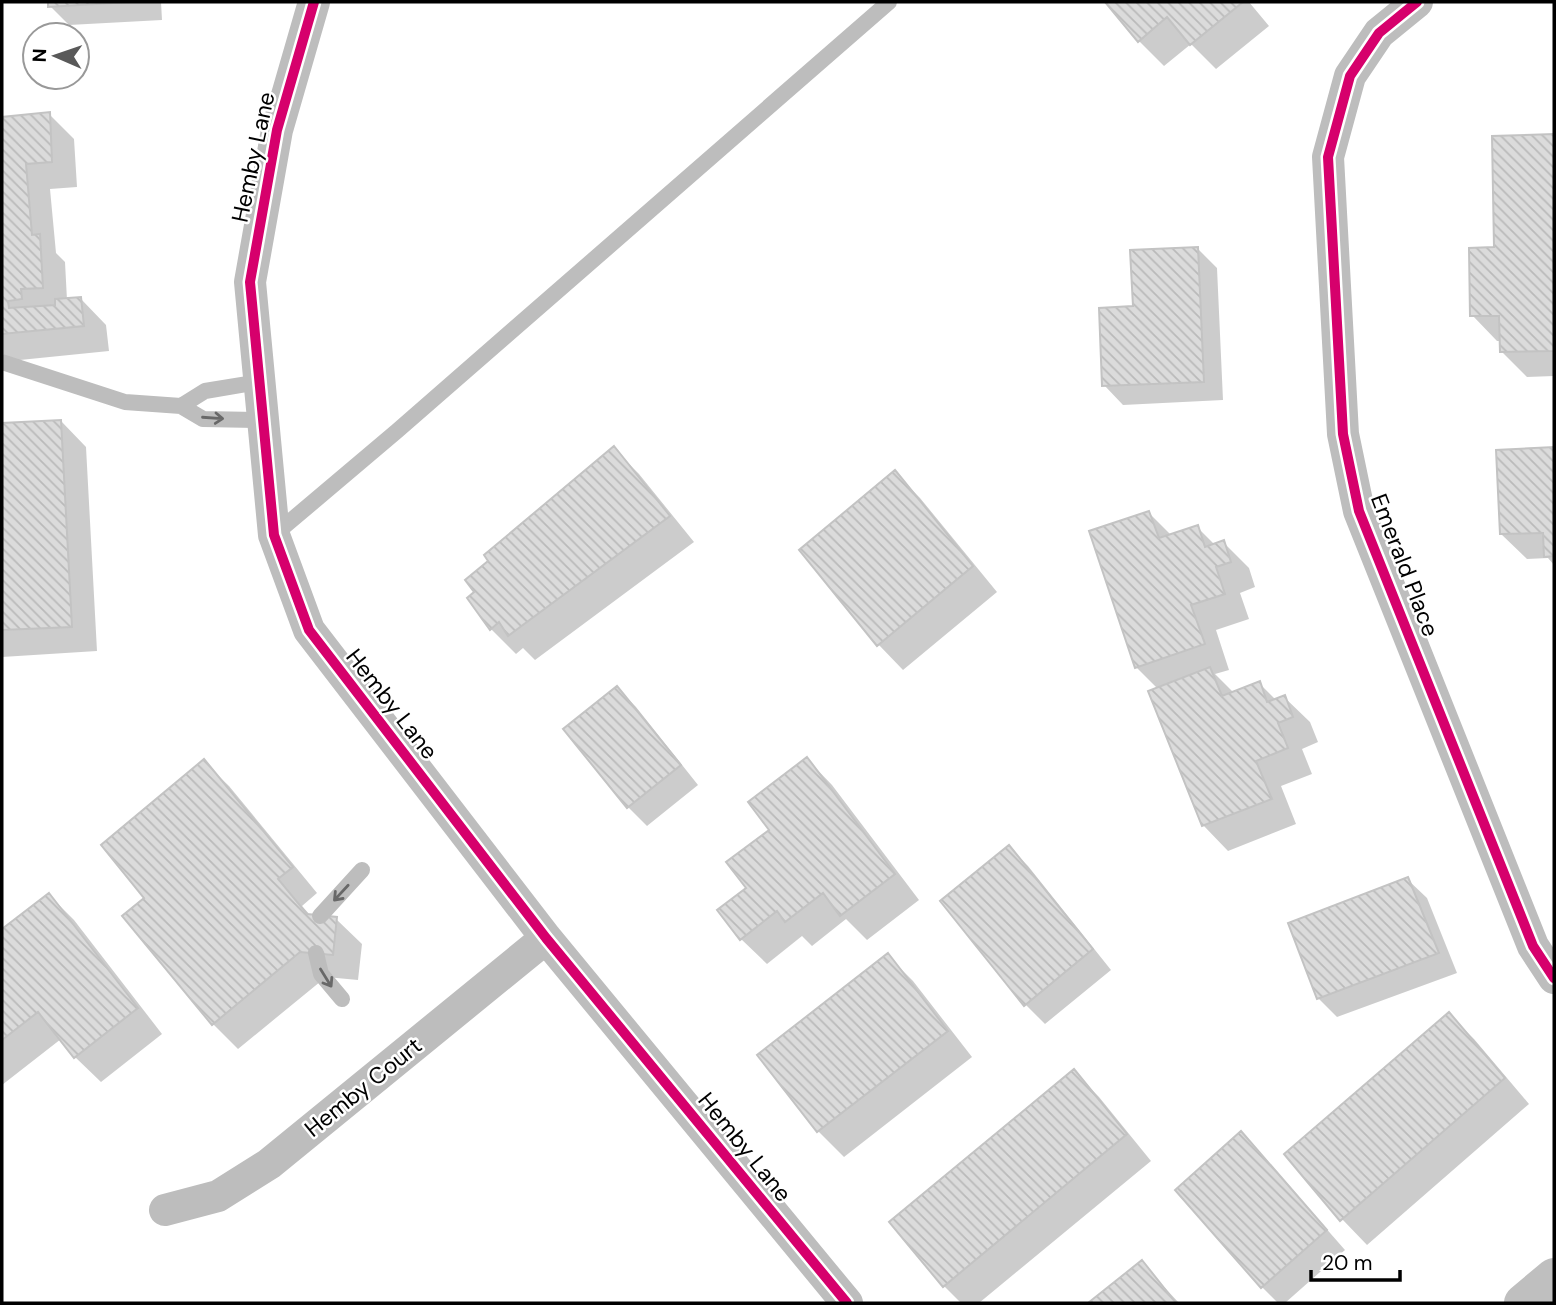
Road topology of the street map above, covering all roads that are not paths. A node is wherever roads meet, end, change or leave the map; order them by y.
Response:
1 (314, 2) edge
2 (890, 2) edge
3 (1417, 2) edge
4 (2, 362) edge
5 (259, 382) junction
6 (181, 406) junction
7 (262, 420) junction
8 (274, 535) junction
9 (362, 870) dead end
10 (320, 916) dead end
11 (546, 938) junction
12 (316, 953) dead end
13 (1554, 978) edge
14 (342, 999) dead end
15 (165, 1210) dead end
16 (1554, 1277) edge
17 (847, 1303) edge
18 (1523, 1303) edge

1 - 5 street, Hemby Lane
2 - 8 lane
3 - 13 street, Emerald Place
4 - 6 lane
5 - 6 lane
5 - 7 street, Hemby Lane
6 -> 7 lane
7 - 8 street, Hemby Lane
8 - 11 street, Hemby Lane
9 -> 10 lane
11 - 15 street, Hemby Court
11 - 17 street, Hemby Lane
12 -> 14 lane
16 - 18 main road

